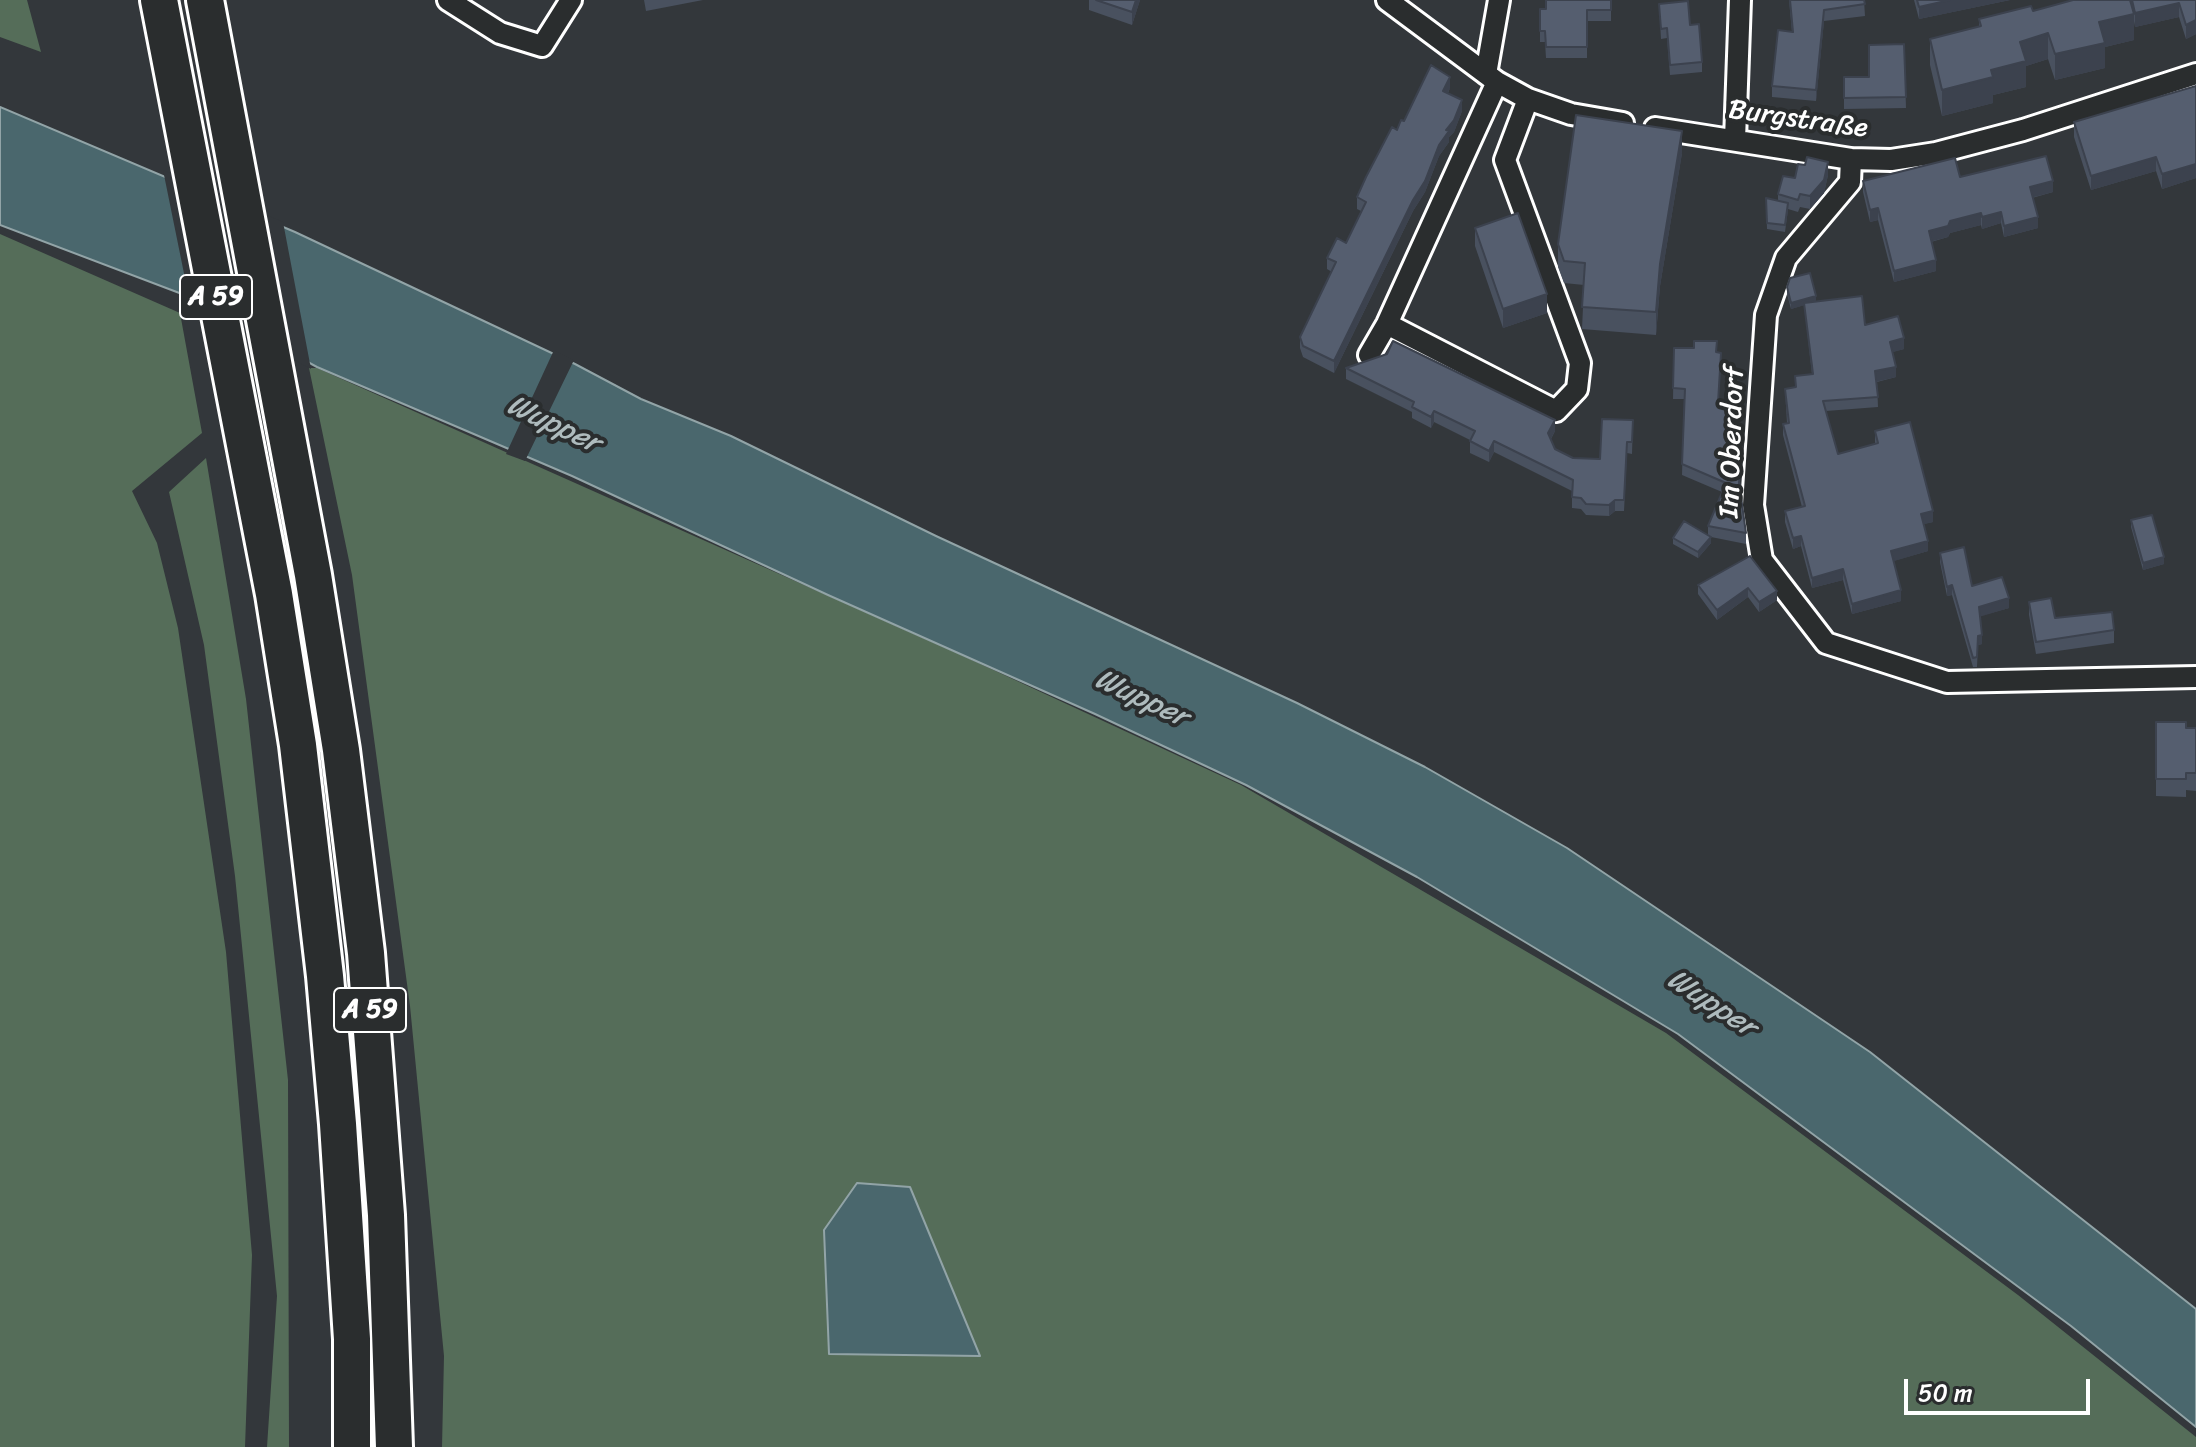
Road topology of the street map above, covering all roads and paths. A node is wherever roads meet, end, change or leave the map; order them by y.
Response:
1 (159, 0) edge
2 (205, 0) edge
3 (448, 0) edge
4 (571, 0) edge
5 (1387, 0) edge
6 (1499, 0) edge
7 (1740, 0) edge
8 (2196, 74) edge
9 (1492, 78) junction
10 (1528, 99) junction
11 (1735, 140) junction
12 (1851, 159) junction
13 (1387, 324) junction
14 (1369, 355) dead end
15 (2196, 677) edge
16 (352, 1447) edge
17 (394, 1447) edge

1 - 16 highway, A 59
2 - 17 highway, A 59
3 - 4 street
5 - 9 street, Burgstraße
6 - 9 street
7 - 11 street
8 - 12 street, Burgstraße
9 - 10 street, Burgstraße
9 - 13 street
10 - 11 street, Burgstraße
10 - 13 street
11 - 12 street, Burgstraße
12 - 15 street, Im Oberdorf
13 - 14 street

